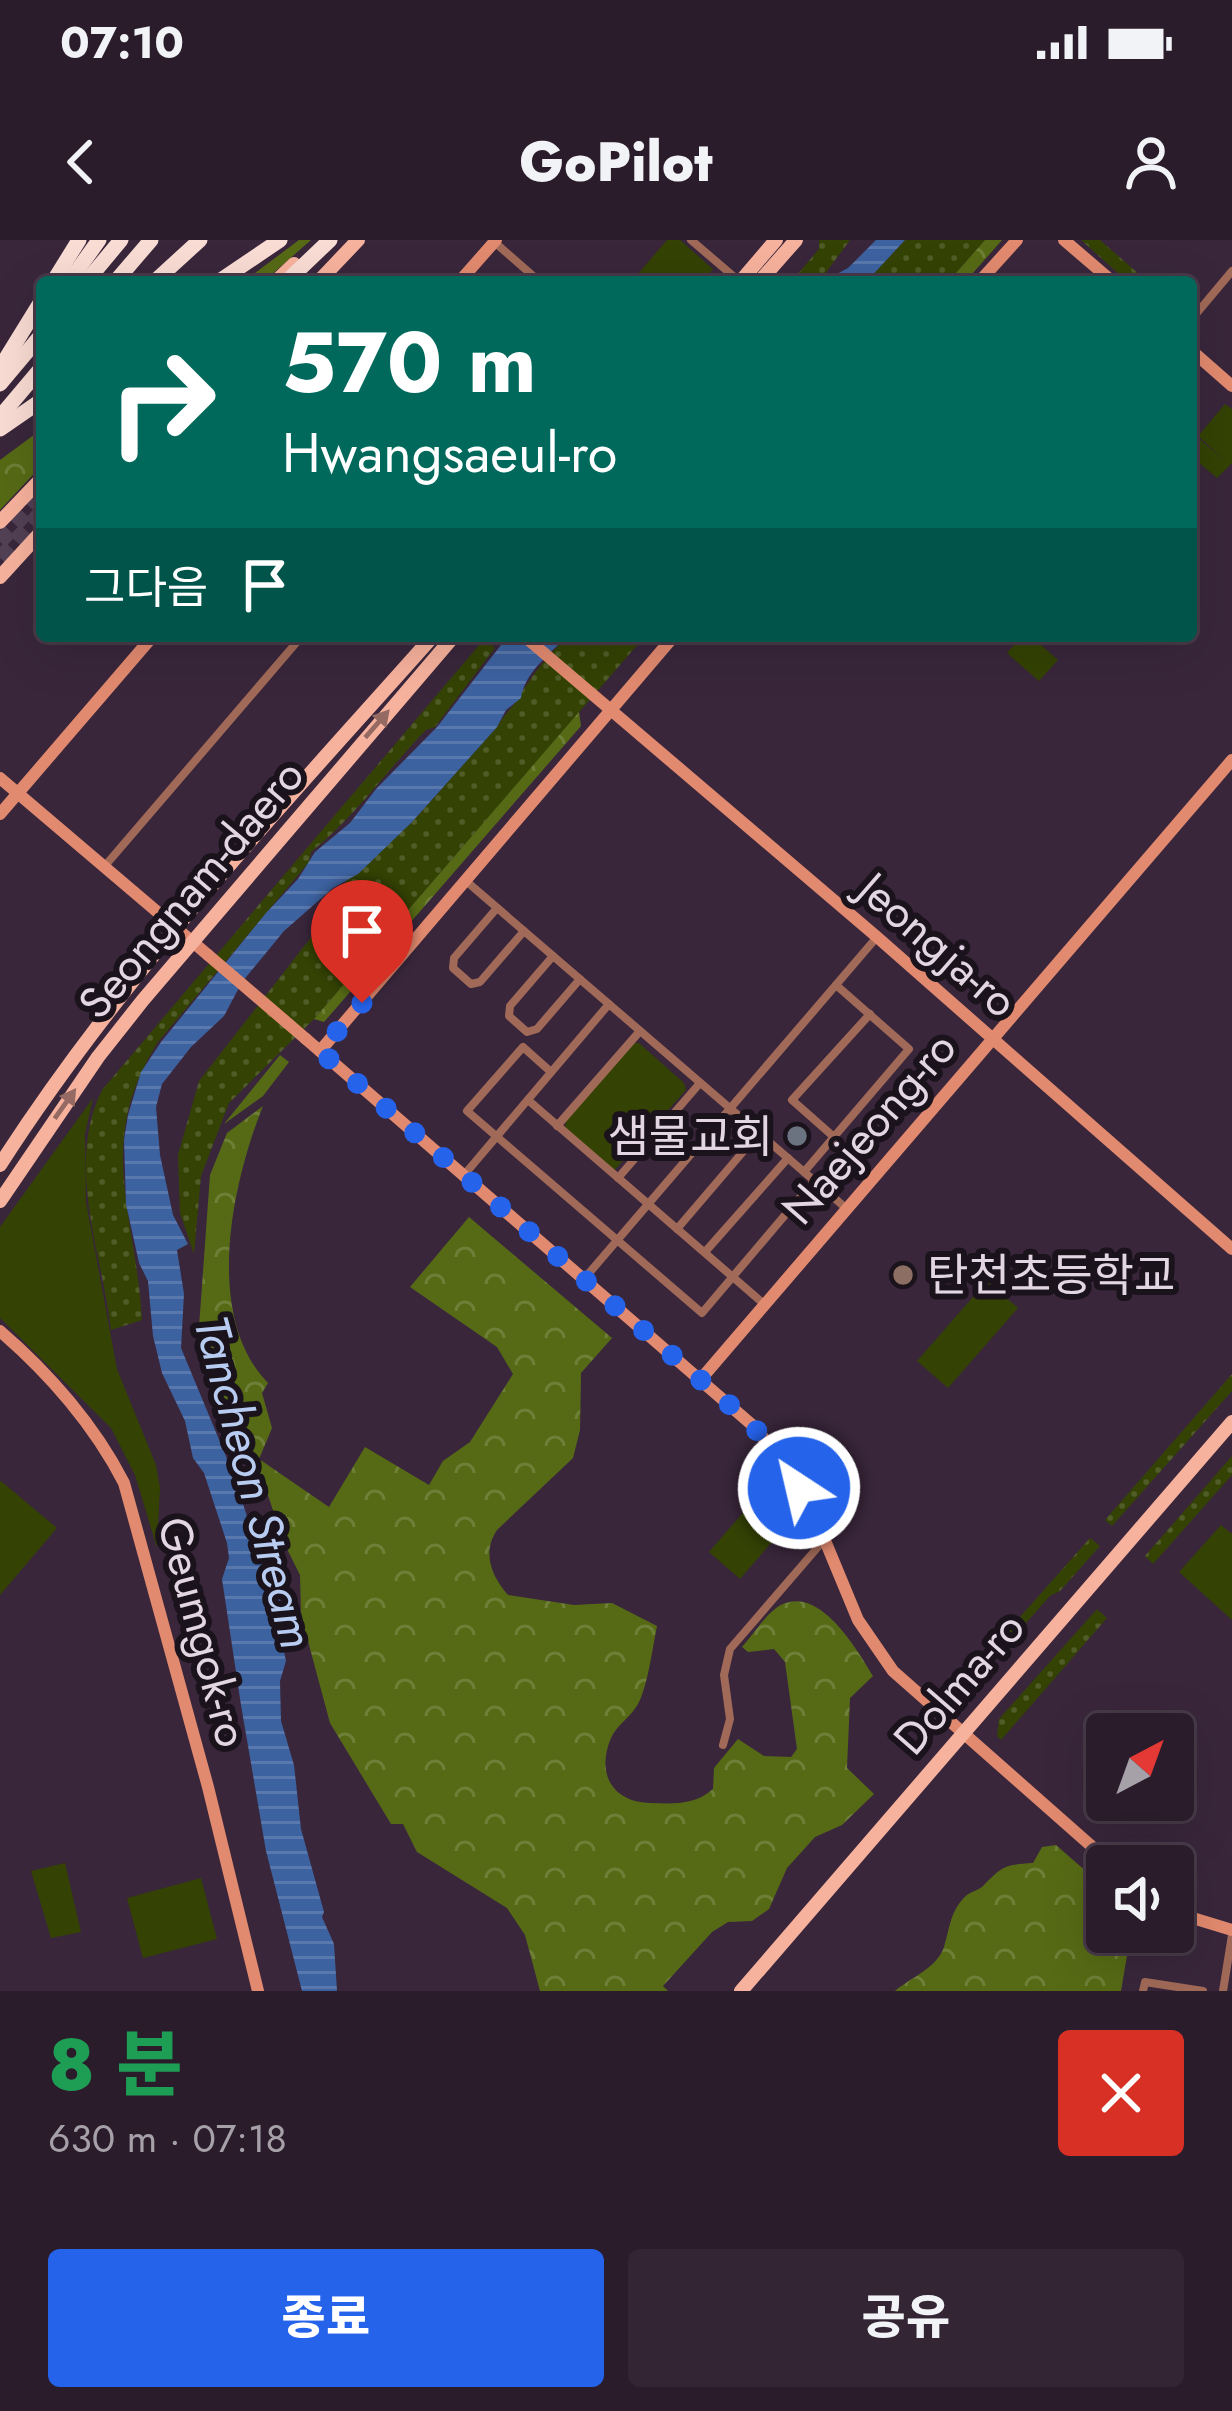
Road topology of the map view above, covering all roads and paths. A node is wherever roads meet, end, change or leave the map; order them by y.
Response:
1 (79, 240) edge
2 (99, 240) edge
3 (121, 240) edge
4 (151, 240) edge
5 (200, 240) edge
6 (280, 240) edge
7 (320, 240) edge
8 (329, 240) edge
9 (343, 240) edge
10 (358, 240) edge
11 (776, 240) edge
12 (796, 240) edge
13 (1017, 240) edge
14 (1064, 240) edge
15 (494, 241) edge
16 (695, 241) edge
17 (1232, 272) edge
18 (57, 276) edge
19 (73, 276) edge
20 (91, 276) edge
21 (120, 276) edge
22 (161, 276) edge
23 (227, 276) edge
24 (281, 276) edge
25 (292, 276) edge
26 (307, 276) edge
27 (324, 276) edge
28 (464, 276) edge
29 (533, 276) edge
30 (733, 276) edge
31 (745, 276) edge
32 (765, 276) edge
33 (985, 276) edge
34 (1106, 276) edge
35 (36, 311) edge
36 (1197, 313) edge
37 (36, 327) edge
38 (36, 340) edge
39 (1197, 355) edge
40 (36, 376) edge
41 (0, 377) edge
42 (1232, 386) edge
43 (36, 390) edge
44 (36, 403) edge
45 (0, 423) edge
46 (36, 484) edge
47 (0, 522) edge
48 (36, 538) edge
49 (0, 577) edge
50 (148, 642) edge
51 (297, 642) edge
52 (428, 642) edge
53 (449, 642) edge
54 (531, 642) edge
55 (669, 642) edge
56 (610, 710) junction
57 (1232, 760) edge
58 (0, 778) edge
59 (18, 794) junction
60 (0, 814) edge
61 (103, 868) junction
62 (466, 881) junction
63 (497, 908) junction
64 (177, 929) junction
65 (524, 932) junction
66 (877, 937) junction
67 (191, 941) junction
68 (553, 956) junction
69 (580, 979) junction
70 (836, 985) junction
71 (609, 1004) junction
72 (870, 1014) junction
73 (640, 1031) junction
74 (992, 1040) junction
75 (320, 1051) junction
76 (551, 1072) junction
77 (700, 1083) junction
78 (528, 1100) junction
79 (730, 1108) junction
80 (557, 1126) junction
81 (759, 1133) junction
82 (497, 1136) junction
83 (834, 1137) junction
84 (788, 1158) junction
85 (0, 1165) edge
86 (804, 1172) junction
87 (464, 1175) junction
88 (618, 1178) junction
89 (814, 1181) junction
90 (0, 1201) edge
91 (648, 1204) junction
92 (848, 1210) junction
93 (677, 1229) junction
94 (617, 1240) junction
95 (1232, 1249) edge
96 (705, 1252) junction
97 (733, 1277) junction
98 (584, 1279) junction
99 (764, 1304) junction
100 (0, 1331) edge
101 (701, 1379) junction
102 (1232, 1422) edge
103 (825, 1539) junction
104 (962, 1736) junction
105 (723, 1745) dead end
106 (1089, 1845) edge
107 (1194, 1919) edge
108 (1232, 1933) edge
109 (1181, 1989) edge
110 (258, 1991) edge
111 (741, 1991) edge
112 (1143, 1991) edge
113 (1203, 1991) edge
114 (1223, 1991) edge

1 - 18 highway
2 - 19 highway
3 - 20 highway
4 - 21 highway
5 - 22 highway
6 - 23 highway
7 - 24 main road
8 - 25 highway
9 - 26 highway
10 - 27 main road
11 - 31 main road
12 - 32 main road
13 - 33 main road
14 - 34 main road
15 - 28 main road
15 - 29 street
16 - 30 street
17 - 36 street
35 - 41 highway
37 - 41 highway
38 - 41 highway
39 - 42 main road
40 - 45 highway
43 - 45 highway
44 - 45 highway
46 - 47 main road
48 - 49 main road
50 - 59 main road
51 - 61 street
52 - 64 main road, Seongnam-daero
67 -> 53 main road, Seongnam-daero
54 - 56 main road, Jeongja-ro
55 - 56 main road
56 - 62 main road
56 - 66 main road, Jeongja-ro
57 - 74 main road, Naejeong-ro
58 - 59 main road
59 - 60 main road
59 - 61 main road
61 - 64 main road
62 - 63 street
62 - 75 main road
63 - 65 street
63 - 65 street
64 - 67 main road
64 - 85 main road, Seongnam-daero
65 - 68 street
66 - 70 street
66 - 74 main road, Jeongja-ro
67 - 75 main road, bridge
90 -> 67 main road, Seongnam-daero
68 - 69 street
68 - 69 street
69 - 71 street
70 - 72 street
70 - 79 street
71 - 73 street
71 - 76 street
72 - 83 street
72 - 83 street
73 - 77 street
73 - 80 street
74 - 92 main road, Naejeong-ro
74 - 95 main road, Jeongja-ro
75 - 87 main road
76 - 78 street
76 - 82 street
77 - 79 street
77 - 88 street
78 - 80 street
78 - 82 street
79 - 81 street
79 - 91 street
80 - 88 street
81 - 84 street
81 - 93 street
82 - 87 street
82 - 94 street
83 - 86 street
84 - 86 street
84 - 96 street
86 - 89 street
87 - 98 main road
88 - 91 street
89 - 92 street
89 - 97 street
91 - 93 street
91 - 94 street
92 - 99 main road, Naejeong-ro
93 - 96 street
94 - 97 street
94 - 98 street
96 - 97 street
97 - 99 street
98 - 101 main road
99 - 101 main road, Naejeong-ro
100 - 110 main road, Geumgok-ro
101 - 103 main road
102 - 104 main road, Dolma-ro
103 - 104 main road
103 - 105 street
104 - 106 main road
104 - 111 main road, Dolma-ro
107 - 108 main road
108 - 114 street
109 - 112 street
109 - 113 street

